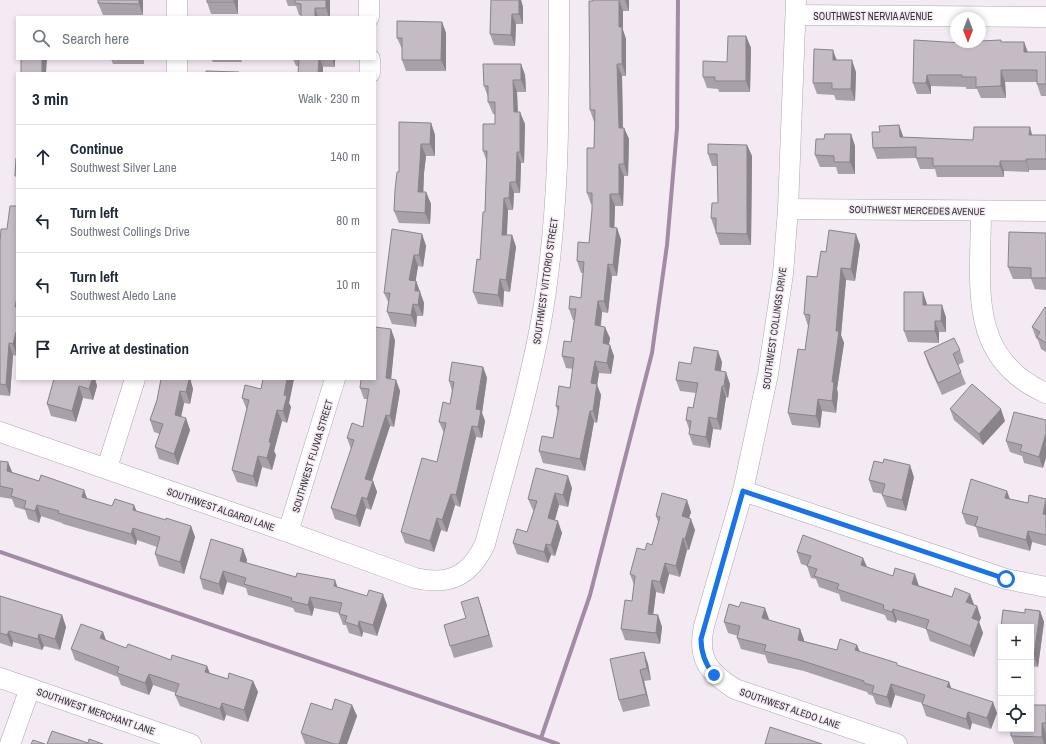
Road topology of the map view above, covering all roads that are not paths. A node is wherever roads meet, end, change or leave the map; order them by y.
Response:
1 (177, 0) edge
2 (369, 0) edge
3 (559, 0) edge
4 (796, 8) edge
5 (177, 16) edge
6 (370, 16) edge
7 (1046, 17) edge
8 (177, 60) edge
9 (370, 60) edge
10 (177, 72) edge
11 (370, 72) edge
12 (788, 209) junction
13 (981, 211) junction
14 (1046, 211) edge
15 (135, 380) edge
16 (334, 380) edge
17 (1046, 393) edge
18 (0, 432) edge
19 (107, 468) junction
20 (743, 491) junction
21 (288, 532) junction
22 (442, 581) joint
23 (1046, 586) edge
24 (701, 648) joint
25 (0, 678) edge
26 (30, 688) junction
27 (10, 744) edge
28 (191, 744) edge
29 (897, 744) edge

1 - 5 street
2 - 6 street
3 - 22 street, SOUTHWEST VITTORIO STREET
4 - 7 street, SOUTHWEST NERVIA AVENUE
4 - 12 street, SOUTHWEST COLLINGS DRIVE
8 - 10 street
9 - 11 street
12 - 13 street, SOUTHWEST MERCEDES AVENUE
12 - 20 street, SOUTHWEST COLLINGS DRIVE
13 - 14 street, SOUTHWEST MERCEDES AVENUE
13 - 17 street
15 - 19 street
16 - 21 street, SOUTHWEST FLUVIA STREET
18 - 19 street, SOUTHWEST ALGARDI LANE
19 - 21 street, SOUTHWEST ALGARDI LANE
20 - 23 street
20 - 24 street, SOUTHWEST COLLINGS DRIVE
21 - 22 street, SOUTHWEST ALGARDI LANE
24 - 29 street, SOUTHWEST ALEDO LANE
25 - 26 street, SOUTHWEST MERCHANT LANE
26 - 27 street
26 - 28 street, SOUTHWEST MERCHANT LANE

